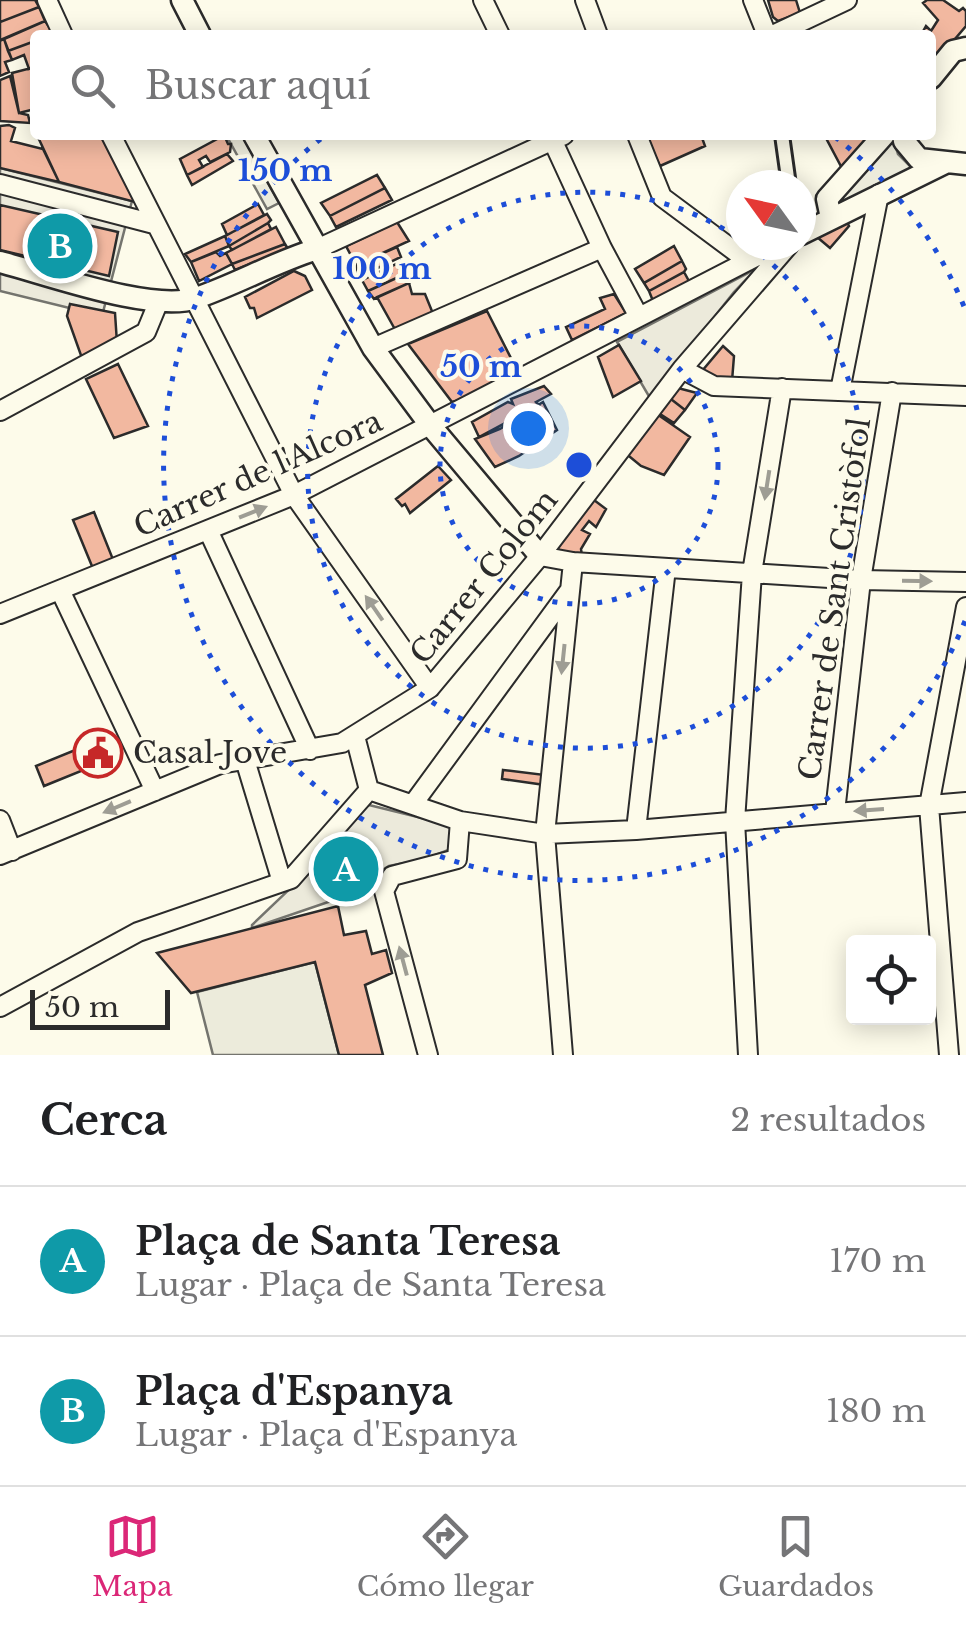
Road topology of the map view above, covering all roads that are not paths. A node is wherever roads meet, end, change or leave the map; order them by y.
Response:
1 (47, 0) edge
2 (182, 0) edge
3 (483, 0) edge
4 (585, 0) edge
5 (753, 0) edge
6 (847, 0) edge
7 (62, 30) edge
8 (197, 30) edge
9 (498, 30) edge
10 (596, 30) edge
11 (768, 30) edge
12 (781, 30) edge
13 (966, 33) edge
14 (959, 50) edge
15 (936, 73) edge
16 (113, 140) edge
17 (257, 140) edge
18 (550, 140) edge
19 (557, 140) edge
20 (639, 140) edge
21 (783, 140) edge
22 (880, 140) edge
23 (904, 140) edge
24 (956, 163) edge
25 (787, 170) edge
26 (0, 184) edge
27 (879, 194) junction
28 (831, 218) junction
29 (154, 224) junction
30 (816, 226) edge
31 (602, 248) junction
32 (317, 249) junction
33 (775, 260) edge
34 (748, 261) joint
35 (0, 262) edge
36 (193, 300) junction
37 (158, 303) junction
38 (639, 317) junction
39 (373, 348) junction
40 (682, 369) junction
41 (782, 388) junction
42 (840, 391) junction
43 (892, 392) junction
44 (966, 396) edge
45 (0, 411) edge
46 (430, 424) junction
47 (294, 495) junction
48 (208, 530) junction
49 (540, 556) junction
50 (573, 562) junction
51 (666, 568) junction
52 (752, 573) junction
53 (861, 580) junction
54 (966, 582) edge
55 (60, 590) junction
56 (570, 590) junction
57 (966, 607) edge
58 (0, 614) edge
59 (430, 688) junction
60 (355, 736) junction
61 (310, 750) junction
62 (245, 760) junction
63 (369, 790) junction
64 (155, 791) junction
65 (966, 802) edge
66 (413, 804) junction
67 (928, 806) junction
68 (834, 812) junction
69 (0, 820) edge
70 (460, 821) junction
71 (736, 821) junction
72 (636, 830) junction
73 (545, 834) junction
74 (6, 853) edge
75 (282, 882) junction
76 (0, 1007) edge
77 (428, 1055) edge
78 (563, 1055) edge
79 (748, 1055) edge
80 (949, 1055) edge

1 - 7 street
2 - 8 street
3 - 9 street
4 - 10 street
5 - 11 street
6 - 12 street
13 - 14 street
14 - 15 street
16 - 29 street
17 - 32 street
18 - 32 street
19 - 31 street
20 - 34 street
21 - 25 street
22 - 28 street
23 - 24 street
24 - 27 street
26 - 29 street
27 - 28 street
27 - 42 street
28 - 30 street
29 - 36 street
31 - 38 street
31 - 39 street
32 - 36 street
32 - 39 street
33 - 40 street, Carrer Colom
34 - 38 street, Carrer de l'Alcora
35 - 37 street
36 - 37 street
36 - 47 street
37 - 45 street
38 - 46 street, Carrer de l'Alcora
39 - 46 street
40 - 41 street
40 - 49 street, Carrer Colom
41 - 42 street
41 -> 52 street
42 - 43 street
43 - 44 street
43 - 53 street, Carrer de Sant Cristòfol
46 - 47 street, Carrer de l'Alcora
46 - 49 street
48 -> 47 street, Carrer de l'Alcora
59 -> 47 street
48 - 55 street, Carrer de l'Alcora
48 - 61 street
49 - 50 street
49 - 59 street, Carrer Colom
50 - 51 street
50 - 56 street
51 - 52 street
51 - 72 street
52 - 53 street
52 - 71 street
53 -> 54 street
53 - 68 street, Carrer de Sant Cristòfol
55 - 58 street, Carrer de l'Alcora
55 - 64 street
56 - 66 street
56 -> 73 street
57 - 67 street
59 - 60 street, Carrer Colom
60 - 61 street, Carrer Colom
60 - 63 street
61 - 62 street, Carrer Colom
62 - 64 street, Carrer Colom
62 - 75 street
63 - 66 street
63 - 75 street
64 -> 74 street, Carrer Colom
65 - 67 street
66 - 70 street
67 -> 68 street
67 - 80 street
68 - 71 street
69 - 74 street
70 - 73 street
77 -> 70 street
71 - 72 street
71 - 79 street
72 - 73 street
73 - 78 street
75 - 76 street

